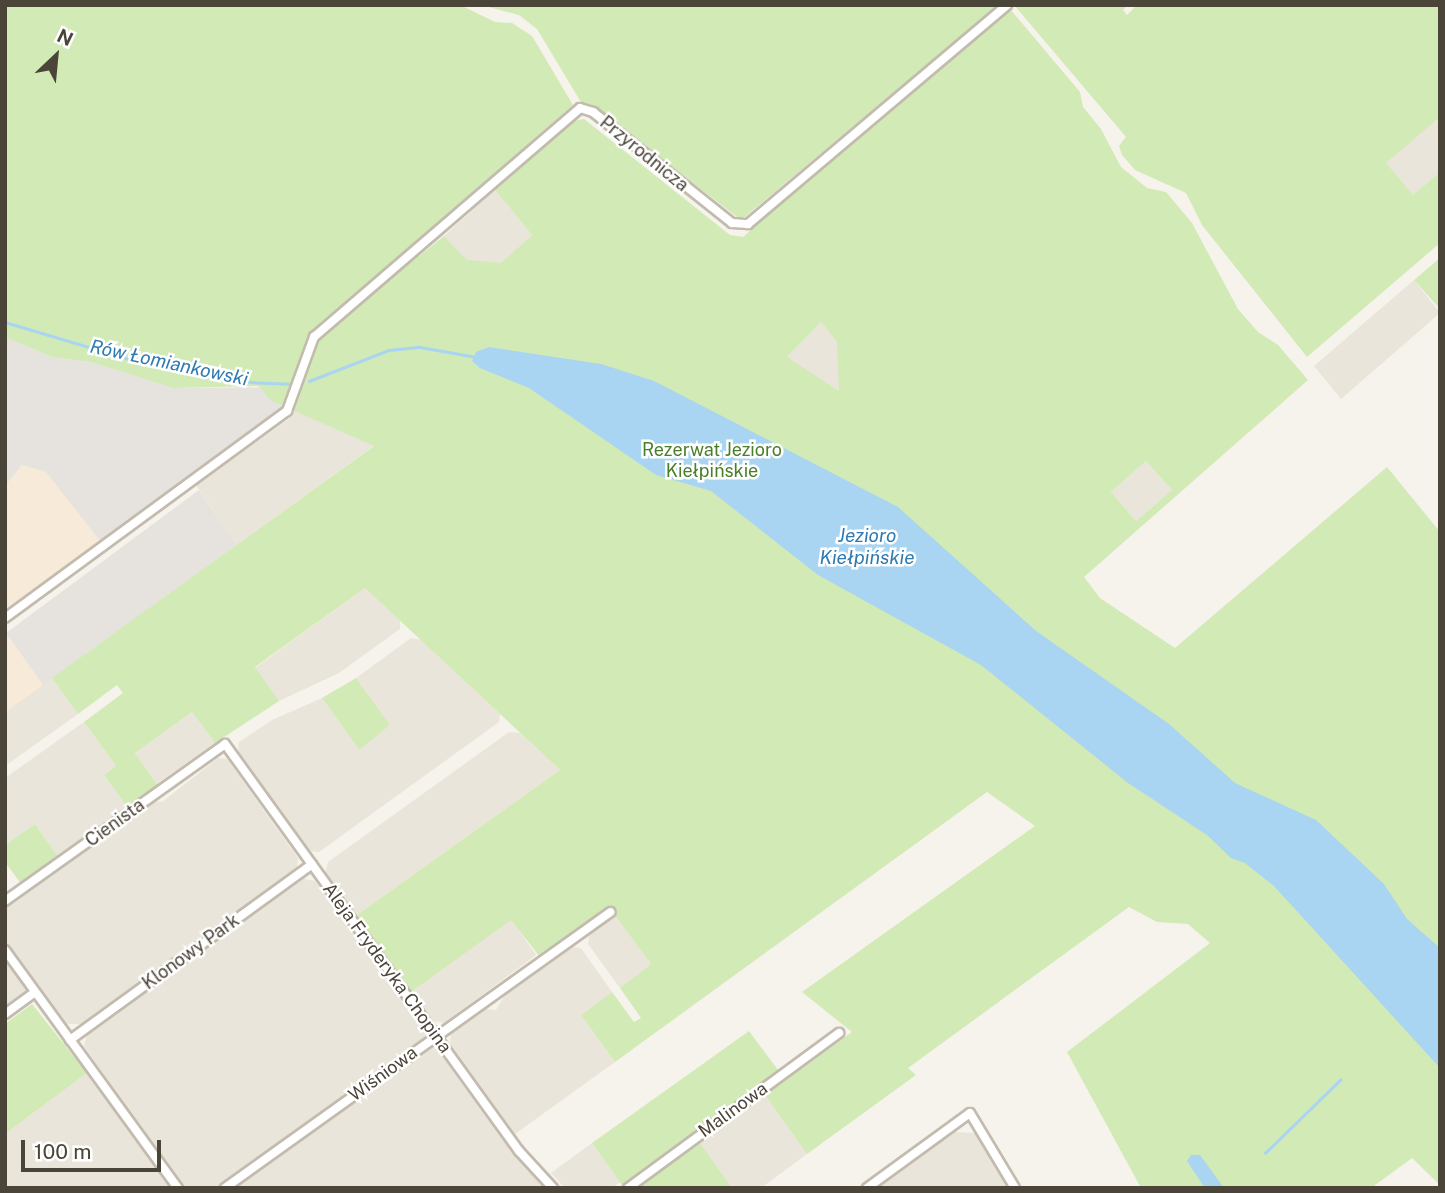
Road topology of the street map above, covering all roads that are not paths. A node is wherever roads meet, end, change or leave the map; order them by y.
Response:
1 (1007, 5) edge
2 (5, 618) edge
3 (225, 744) joint
4 (312, 864) junction
5 (5, 901) edge
6 (610, 912) dead end
7 (5, 950) edge
8 (34, 993) junction
9 (5, 1014) edge
10 (839, 1033) dead end
11 (435, 1036) junction
12 (70, 1040) junction
13 (178, 1188) edge
14 (225, 1188) edge
15 (554, 1188) edge
16 (628, 1188) edge
17 (867, 1188) edge
18 (1015, 1188) edge

1 - 2 street, Przyrodnicza
3 - 4 street, Aleja Fryderyka Chopina
3 - 5 street, Cienista
4 - 11 street, Aleja Fryderyka Chopina
4 - 12 street, Klonowy Park
6 - 11 street, Wiśniowa
7 - 8 street
8 - 9 street
8 - 12 street
10 - 16 street, Malinowa
11 - 14 street, Wiśniowa
11 - 15 street, Aleja Fryderyka Chopina
12 - 13 street
17 - 18 street

